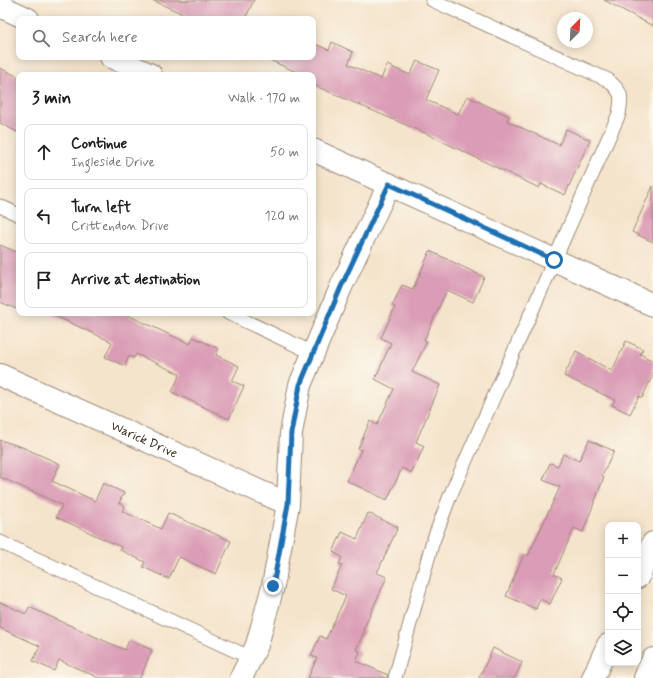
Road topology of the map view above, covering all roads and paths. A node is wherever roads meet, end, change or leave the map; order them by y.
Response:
1 (432, 0) edge
2 (0, 6) edge
3 (22, 16) edge
4 (118, 60) edge
5 (144, 72) edge
6 (316, 151) edge
7 (389, 184) junction
8 (0, 206) edge
9 (16, 214) edge
10 (554, 260) junction
11 (653, 305) edge
12 (234, 316) edge
13 (313, 353) junction
14 (0, 376) edge
15 (288, 504) junction
16 (0, 542) edge
17 (653, 543) edge
18 (641, 570) edge
19 (605, 652) edge
20 (251, 658) junction
21 (653, 659) edge
22 (241, 678) edge
23 (395, 678) edge
24 (594, 678) edge
25 (645, 678) edge

1 - 10 lane
2 - 3 street
4 - 5 street
6 - 7 street
7 - 10 street
7 - 13 street
8 - 9 lane
10 - 11 street
10 - 23 lane
12 - 13 lane
13 - 15 street
14 - 15 street, Warick Drive
15 - 20 street
16 - 20 lane
17 - 18 street
19 - 24 street
20 - 22 street
21 - 25 street

